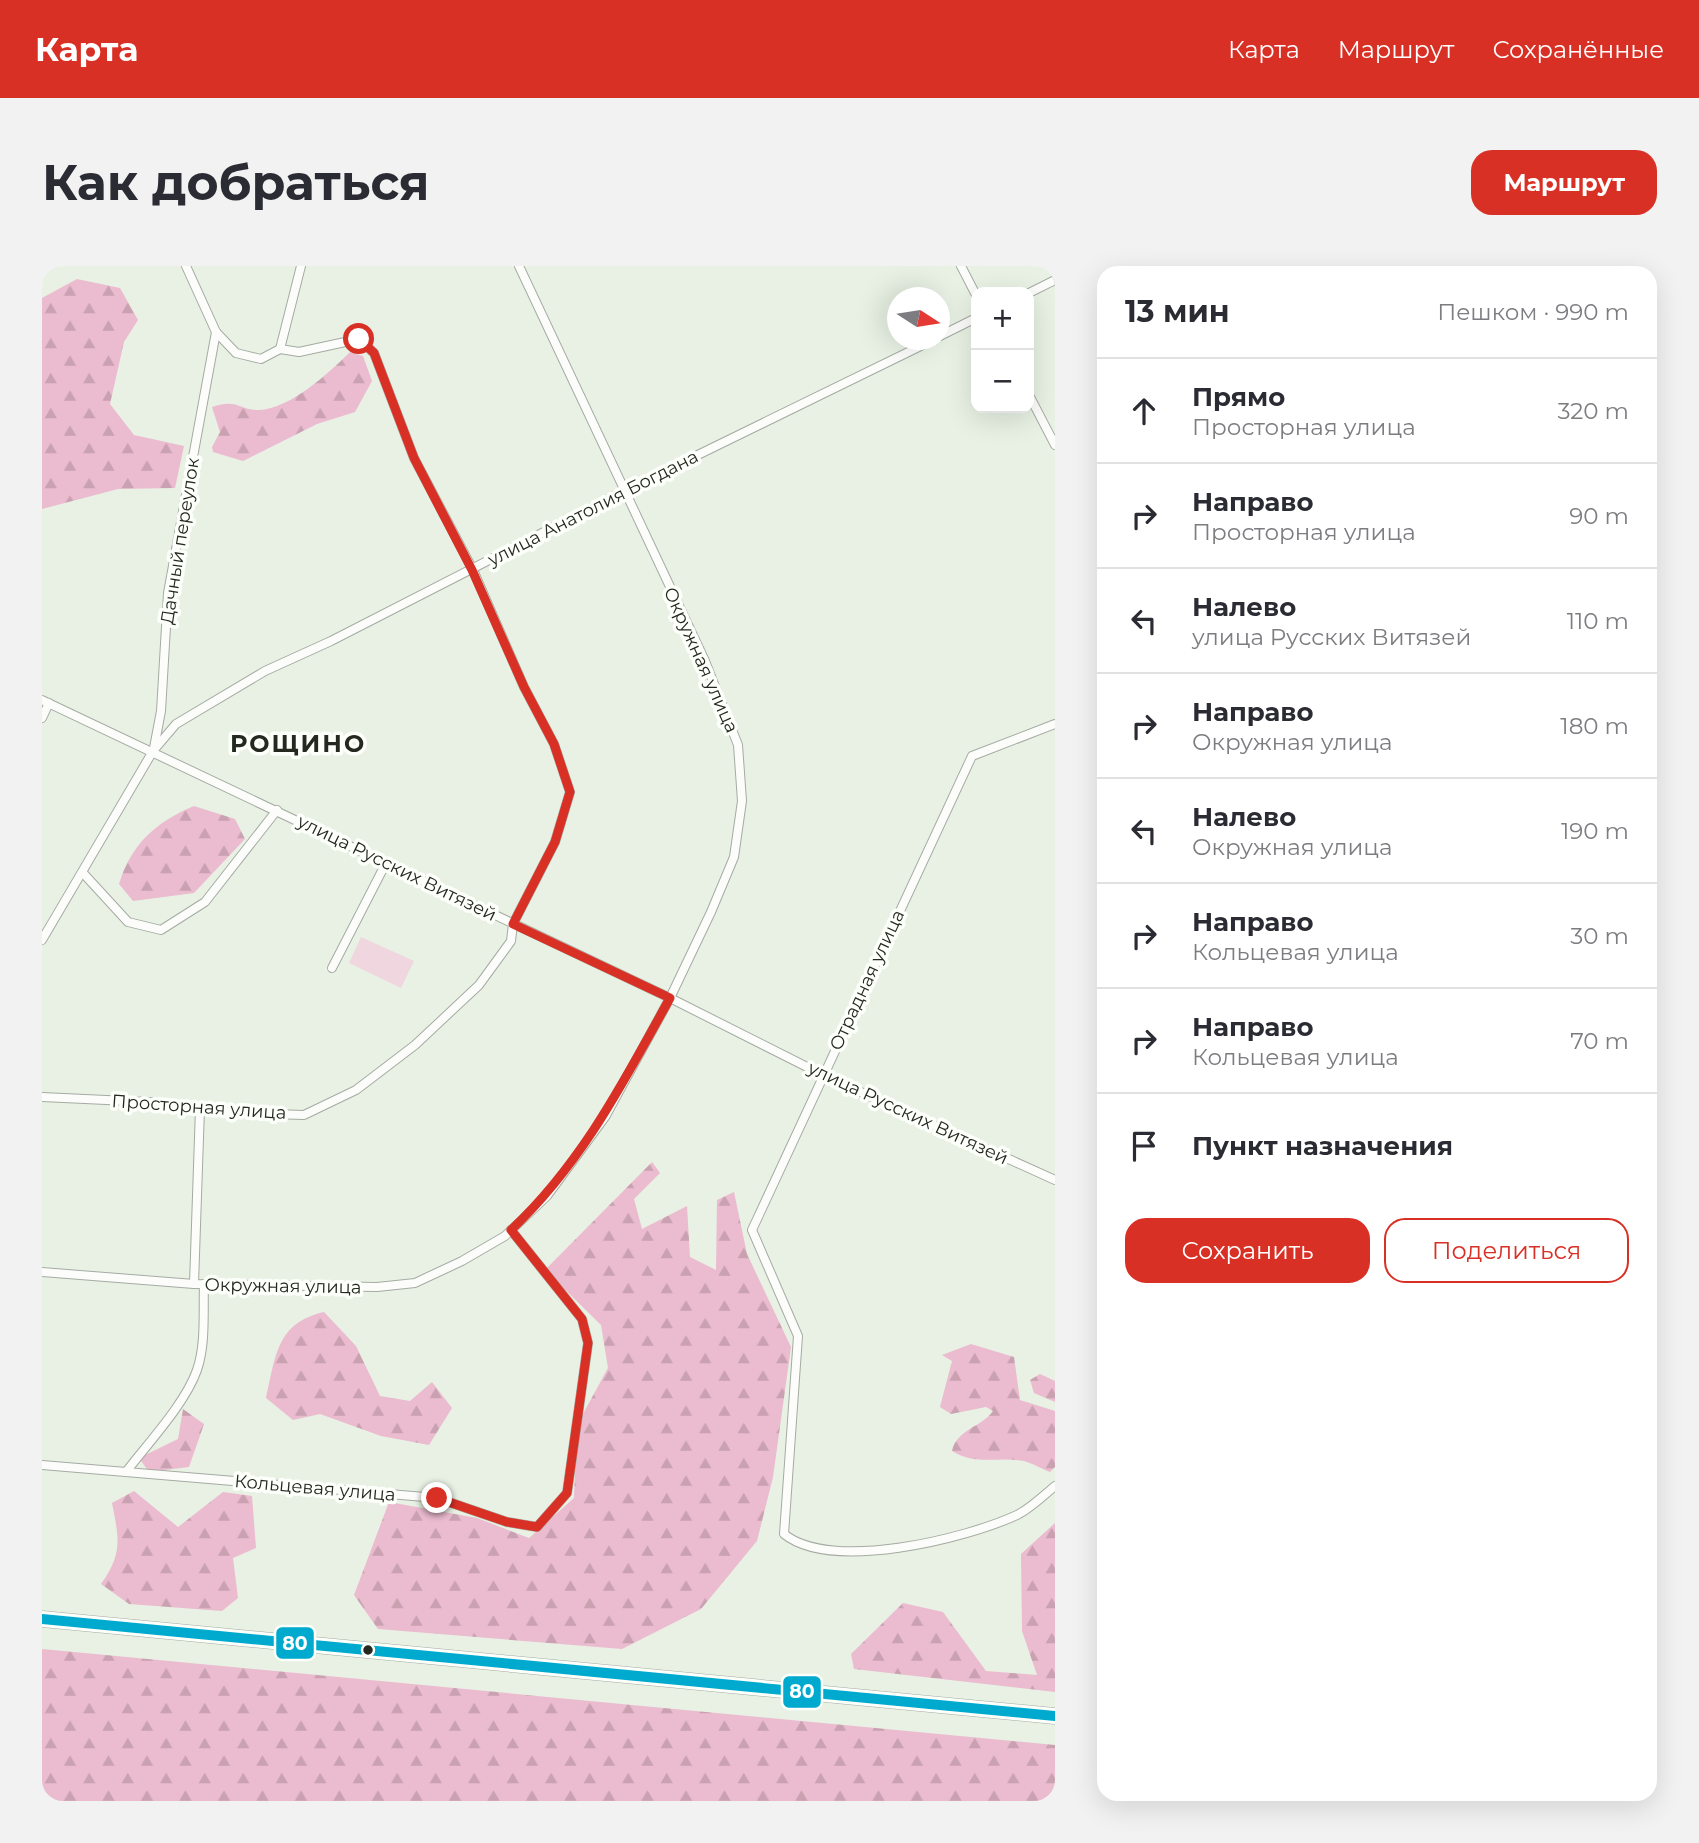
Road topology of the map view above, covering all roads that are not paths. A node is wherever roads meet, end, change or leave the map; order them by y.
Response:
1 (186, 266) edge
2 (301, 266) edge
3 (519, 266) edge
4 (961, 266) edge
5 (1055, 280) edge
6 (972, 287) edge
7 (1034, 290) edge
8 (971, 320) edge
9 (950, 331) edge
10 (216, 332) junction
11 (280, 349) junction
12 (913, 350) edge
13 (1034, 406) edge
14 (1055, 446) edge
15 (624, 491) junction
16 (472, 570) junction
17 (45, 701) edge
18 (42, 718) edge
19 (1055, 724) edge
20 (153, 751) junction
21 (277, 810) junction
22 (386, 863) junction
23 (83, 873) junction
24 (513, 924) junction
25 (42, 940) edge
26 (331, 968) dead end
27 (670, 998) junction
28 (823, 1075) junction
29 (42, 1097) edge
30 (200, 1108) junction
31 (1055, 1180) edge
32 (511, 1230) junction
33 (42, 1272) edge
34 (194, 1284) junction
35 (204, 1284) junction
36 (42, 1465) edge
37 (126, 1472) junction
38 (1055, 1486) edge
39 (42, 1619) edge
40 (1055, 1716) edge

1 - 10 street, Просторная улица
2 - 11 street
3 - 15 street, Окружная улица
4 - 6 street
5 - 7 street
8 - 9 street
10 - 11 street, Просторная улица
10 - 20 street, Дачный переулок
11 - 16 street, Просторная улица
12 - 15 street, улица Анатолия Богдана
13 - 14 street
15 - 16 street, улица Анатолия Богдана
15 - 27 street, Окружная улица
16 - 20 street, улица Анатолия Богдана
16 - 24 street, Просторная улица
17 - 18 street
17 - 20 street, улица Русских Витязей
19 - 28 street, Отрадная улица
20 - 21 street, улица Русских Витязей
20 - 23 street
21 - 22 street, улица Русских Витязей
21 - 23 street
22 - 24 street, улица Русских Витязей
22 - 26 street
23 - 25 street
24 - 27 street, улица Русских Витязей
24 - 30 street, Просторная улица
27 - 28 street, улица Русских Витязей
27 - 32 street, Окружная улица
28 - 31 street, улица Русских Витязей
28 - 38 street, Отрадная улица
29 - 30 street, Просторная улица
30 - 34 street
32 - 35 street, Окружная улица
32 - 37 street, Кольцевая улица
33 - 34 street, Окружная улица
34 - 35 street, Окружная улица
35 - 37 street
36 - 37 street, Кольцевая улица
39 - 40 highway

